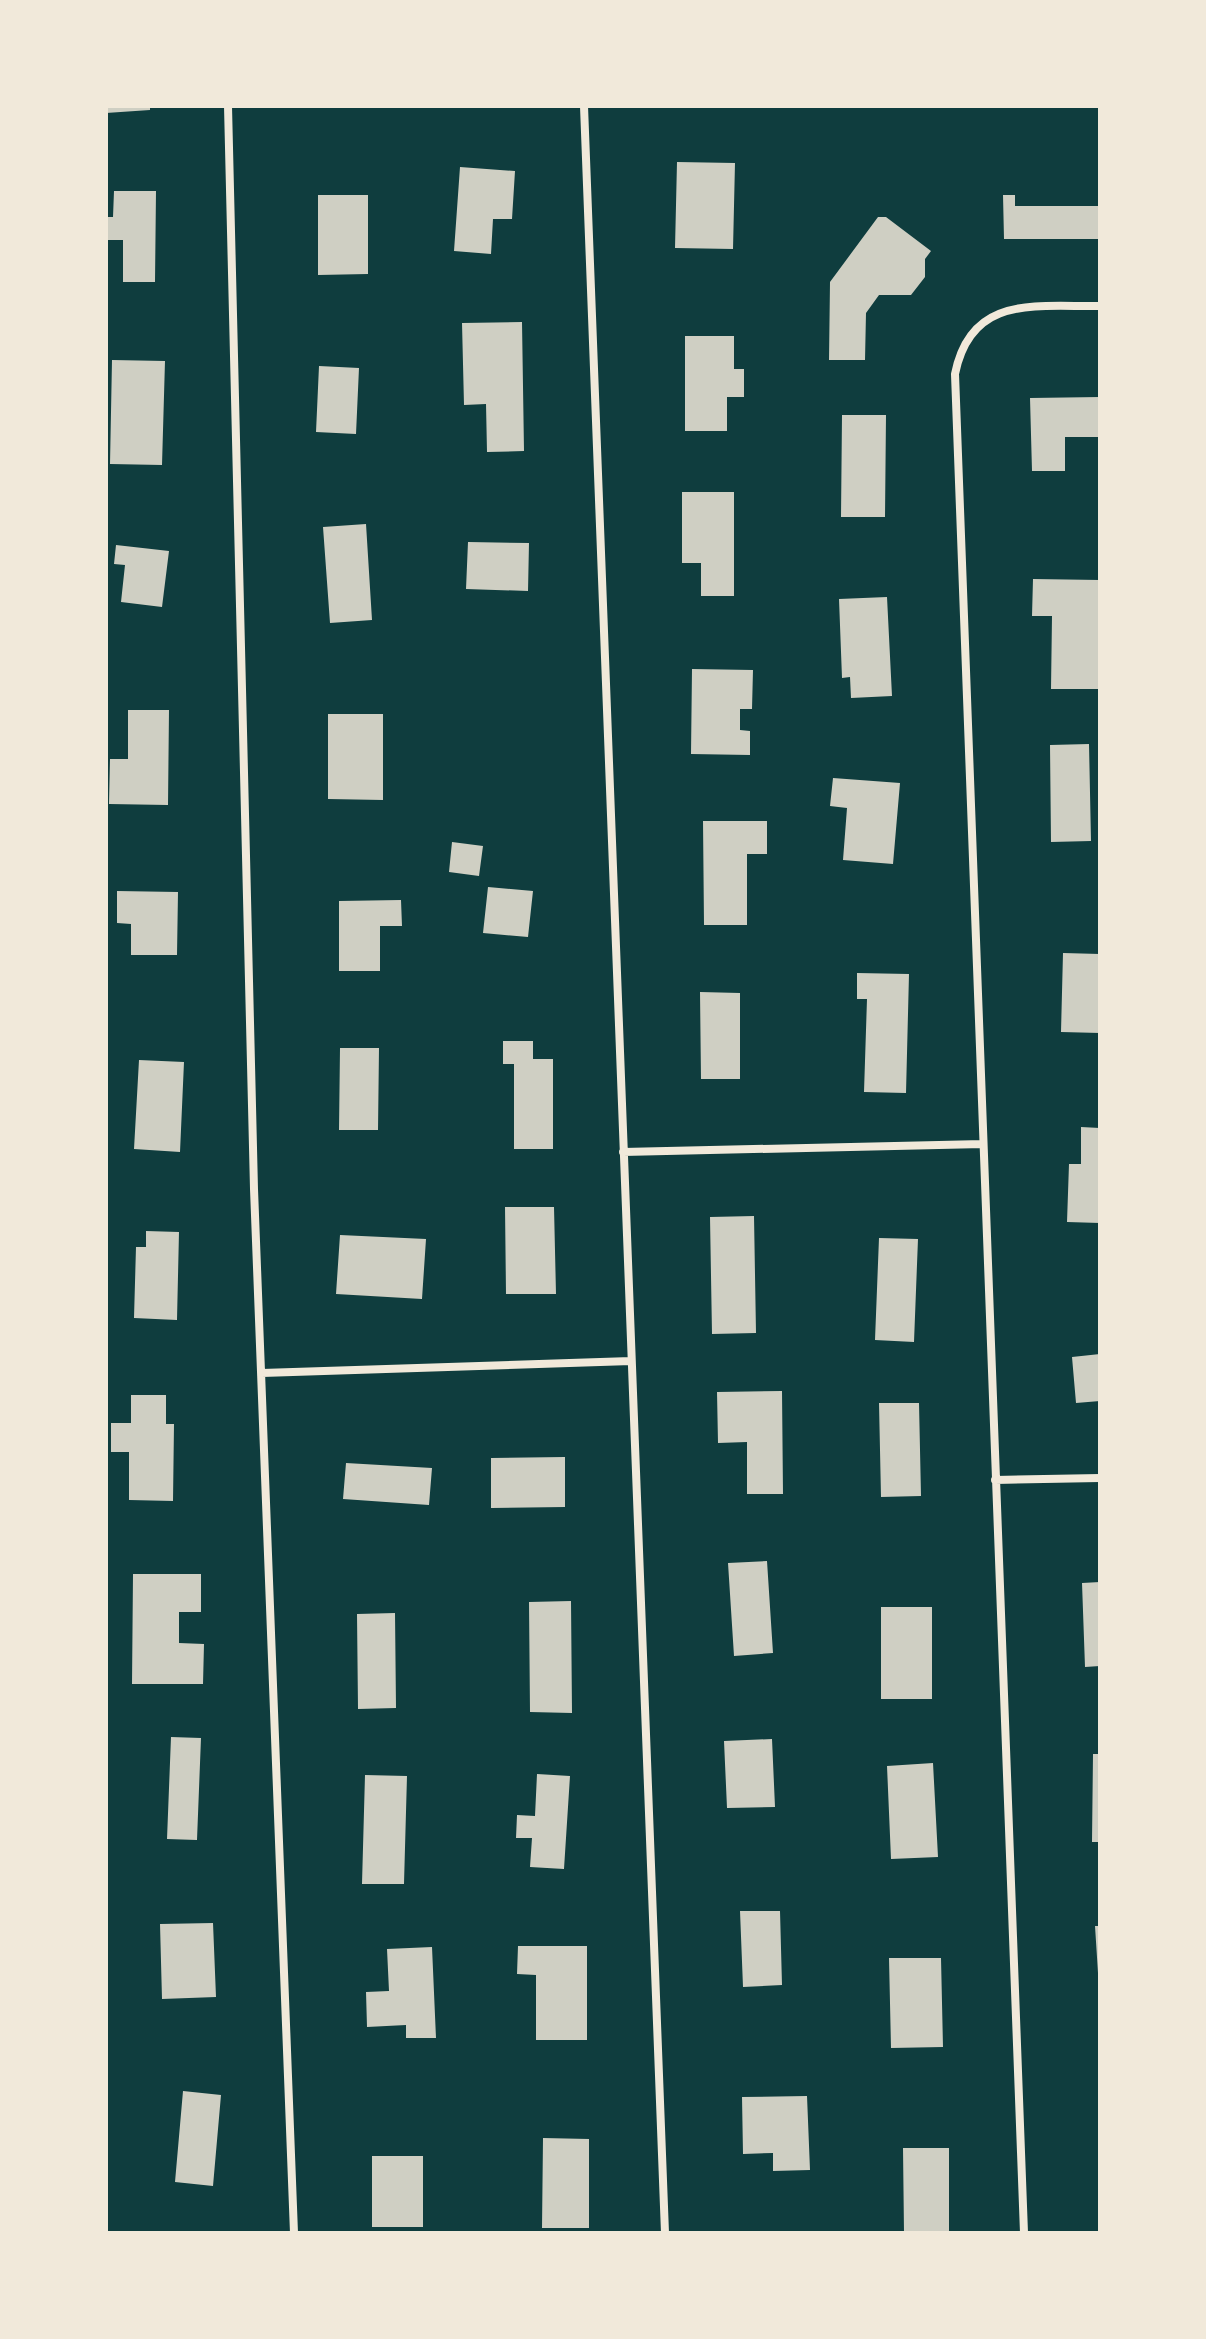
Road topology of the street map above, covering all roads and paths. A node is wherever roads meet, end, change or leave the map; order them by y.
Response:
1 (228, 106) edge
2 (584, 106) edge
3 (1100, 306) edge
4 (983, 1144) junction
5 (623, 1152) junction
6 (631, 1361) junction
7 (262, 1373) junction
8 (1100, 1478) edge
9 (995, 1480) junction
10 (294, 2233) edge
11 (665, 2233) edge
12 (1024, 2233) edge

1 - 7 street
2 - 5 street
3 - 4 street
4 - 5 street
4 - 9 street
5 - 6 street
6 - 7 street
6 - 11 street
7 - 10 street
8 - 9 street
9 - 12 street

